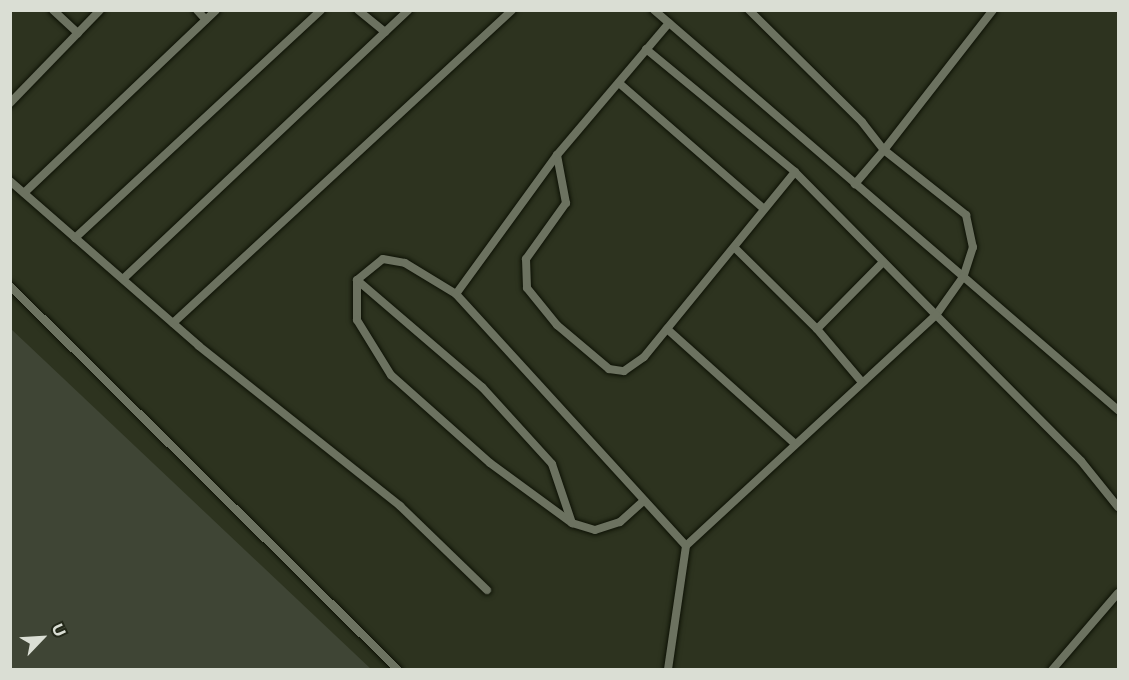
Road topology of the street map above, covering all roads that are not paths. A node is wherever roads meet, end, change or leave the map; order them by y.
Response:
1 (52, 10) edge
2 (100, 10) edge
3 (197, 10) edge
4 (216, 10) edge
5 (321, 10) edge
6 (358, 10) edge
7 (408, 10) edge
8 (512, 10) edge
9 (654, 10) edge
10 (749, 10) edge
11 (993, 10) edge
12 (206, 20) junction
13 (669, 23) junction
14 (385, 32) junction
15 (78, 33) junction
16 (645, 49) junction
17 (619, 83) junction
18 (10, 103) edge
19 (884, 150) junction
20 (557, 155) junction
21 (795, 172) junction
22 (10, 181) edge
23 (855, 184) junction
24 (24, 193) junction
25 (763, 208) junction
26 (75, 238) junction
27 (736, 249) junction
28 (883, 262) junction
29 (963, 277) junction
30 (123, 279) junction
31 (357, 280) junction
32 (10, 286) edge
33 (456, 294) junction
34 (936, 315) junction
35 (173, 323) junction
36 (667, 329) junction
37 (817, 329) junction
38 (861, 381) junction
39 (1119, 410) edge
40 (795, 444) junction
41 (642, 502) junction
42 (1119, 507) edge
43 (572, 524) junction
44 (686, 546) junction
45 (487, 590) dead end
46 (1119, 593) edge
47 (398, 669) edge
48 (668, 669) edge
49 (1052, 669) edge

1 - 15 lane
2 - 15 lane
3 - 12 lane
4 - 12 lane
5 - 26 lane
6 - 14 lane
7 - 14 lane
8 - 35 lane
9 - 13 lane
10 - 19 lane
11 - 19 lane
12 - 24 lane
13 - 16 lane
13 - 23 lane
14 - 30 lane
15 - 18 lane
16 - 17 lane
16 - 21 lane
17 - 20 lane
17 - 25 lane
19 - 23 lane
19 - 29 lane
20 - 33 lane
20 - 36 lane
21 - 25 lane
21 - 28 lane
22 - 24 lane
23 - 29 lane
24 - 26 lane
25 - 27 lane
26 - 30 lane
27 - 36 lane
27 - 37 lane
28 - 34 lane
28 - 37 lane
29 - 34 lane
29 - 39 lane
30 - 35 lane
31 - 33 lane
31 - 43 lane
31 - 43 lane
32 - 47 lane
33 - 41 lane
34 - 38 lane
34 - 42 lane
35 - 45 lane
36 - 40 lane
37 - 38 lane
38 - 40 lane
40 - 44 lane
41 - 43 lane
41 - 44 lane
44 - 48 lane
46 - 49 lane

